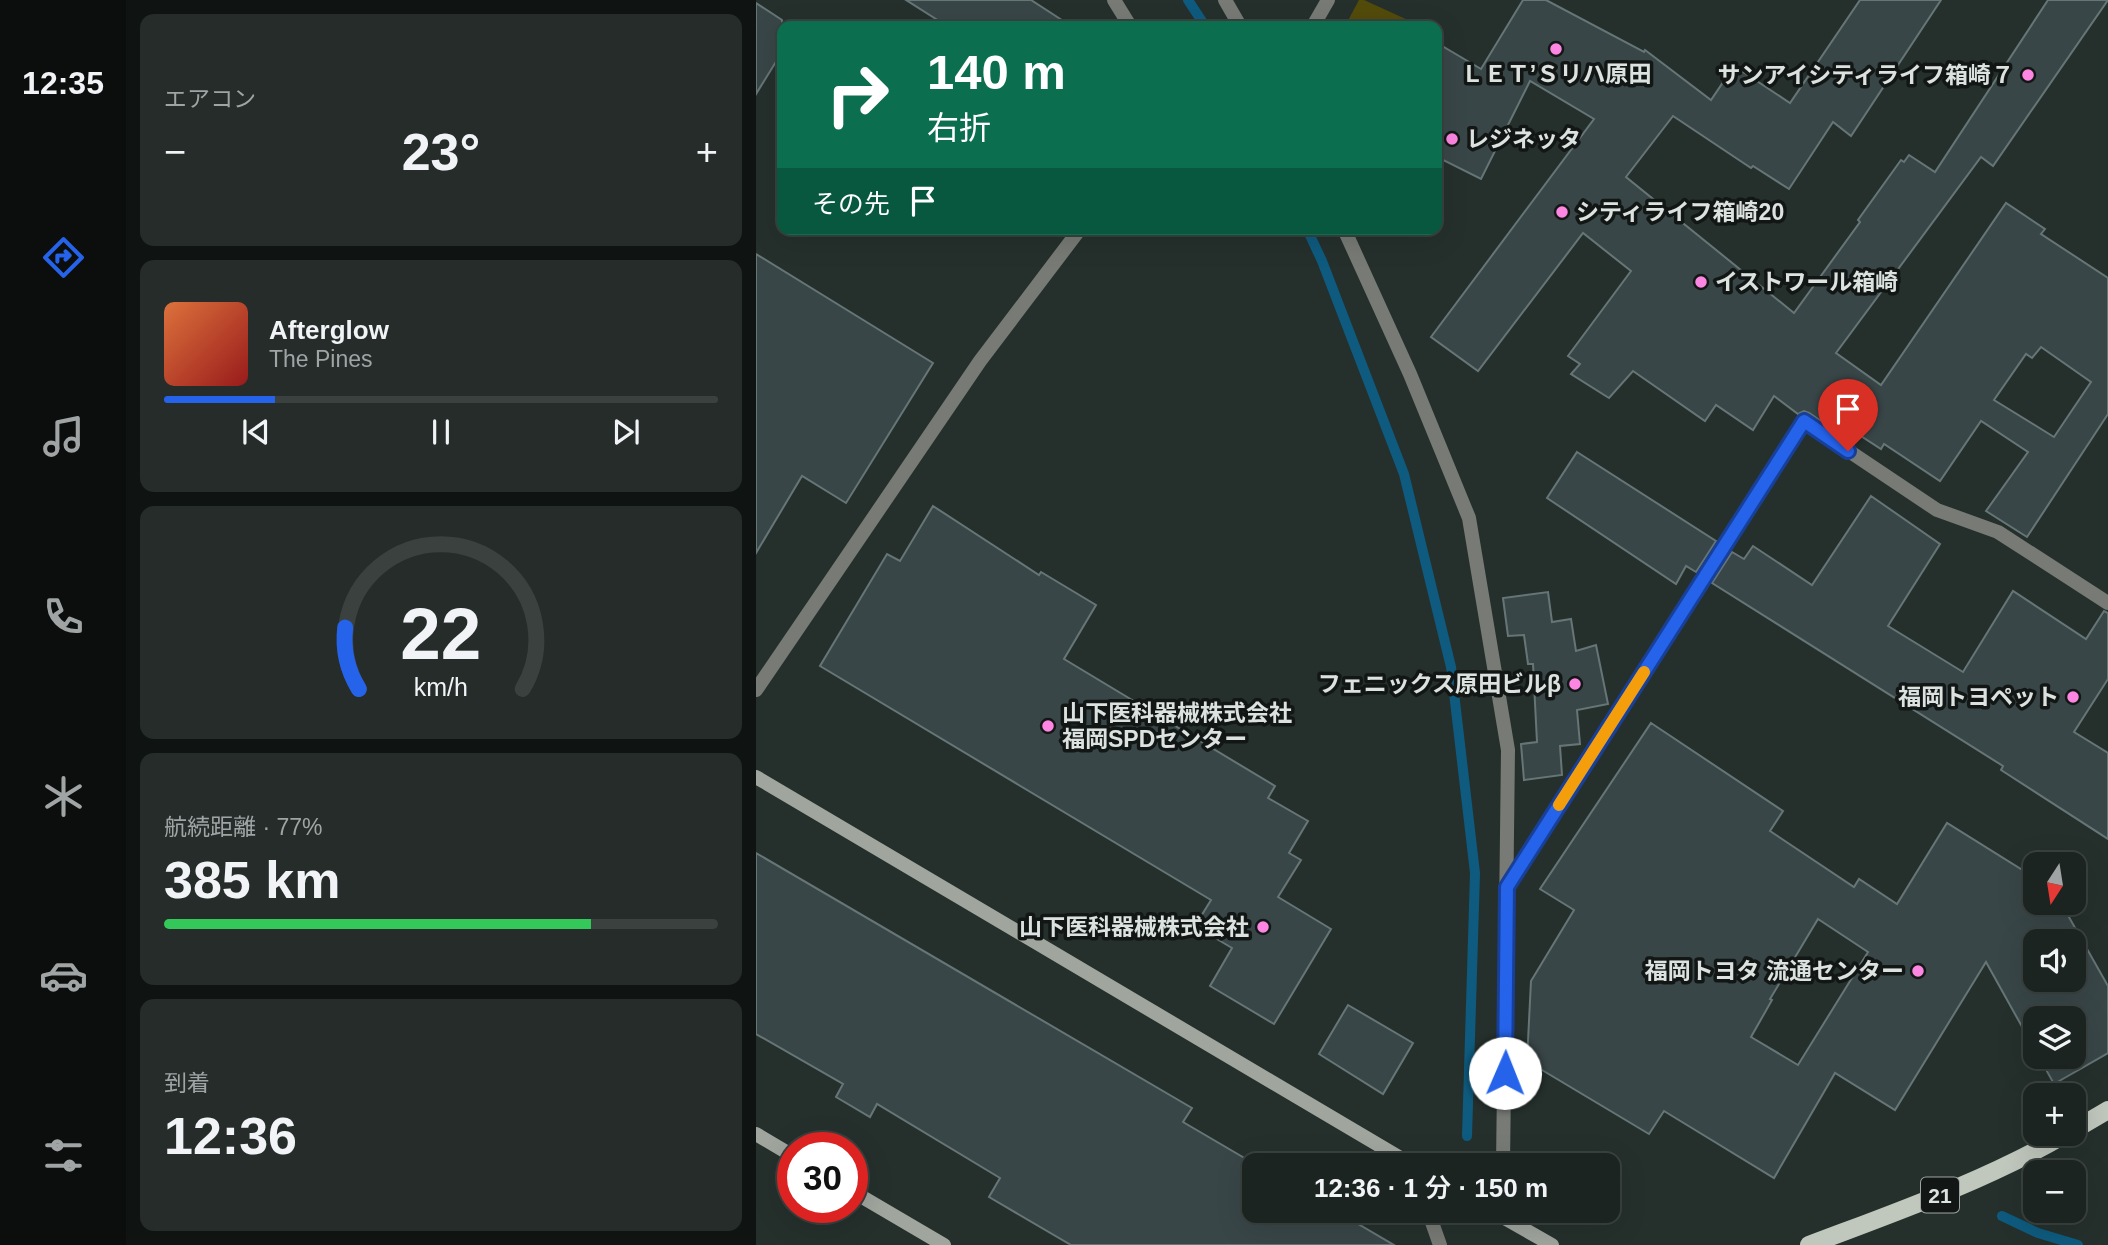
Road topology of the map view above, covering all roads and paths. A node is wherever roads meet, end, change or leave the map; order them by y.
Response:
1 (1114, 0) edge
2 (1224, 0) edge
3 (1328, 0) edge
4 (1127, 21) edge
5 (1237, 21) edge
6 (1316, 21) edge
7 (1075, 235) edge
8 (1347, 235) edge
9 (2108, 603) edge
10 (756, 690) edge
11 (756, 777) edge
12 (1507, 887) junction
13 (2108, 1110) edge
14 (2086, 1122) edge
15 (756, 1134) edge
16 (777, 1146) edge
17 (2044, 1146) edge
18 (1392, 1153) edge
19 (1503, 1153) edge
20 (868, 1200) edge
21 (1432, 1223) edge
22 (1515, 1223) edge
23 (944, 1245) edge
24 (1440, 1245) edge
25 (1552, 1245) edge
26 (1810, 1245) edge

1 - 4 street
2 - 5 street
3 - 6 street
7 - 10 street
8 - 12 street
9 - 12 street
11 - 18 street
12 - 19 street
13 - 14 main road
15 - 16 street
17 - 26 main road, 21
20 - 23 street
21 - 24 street
22 - 25 street

